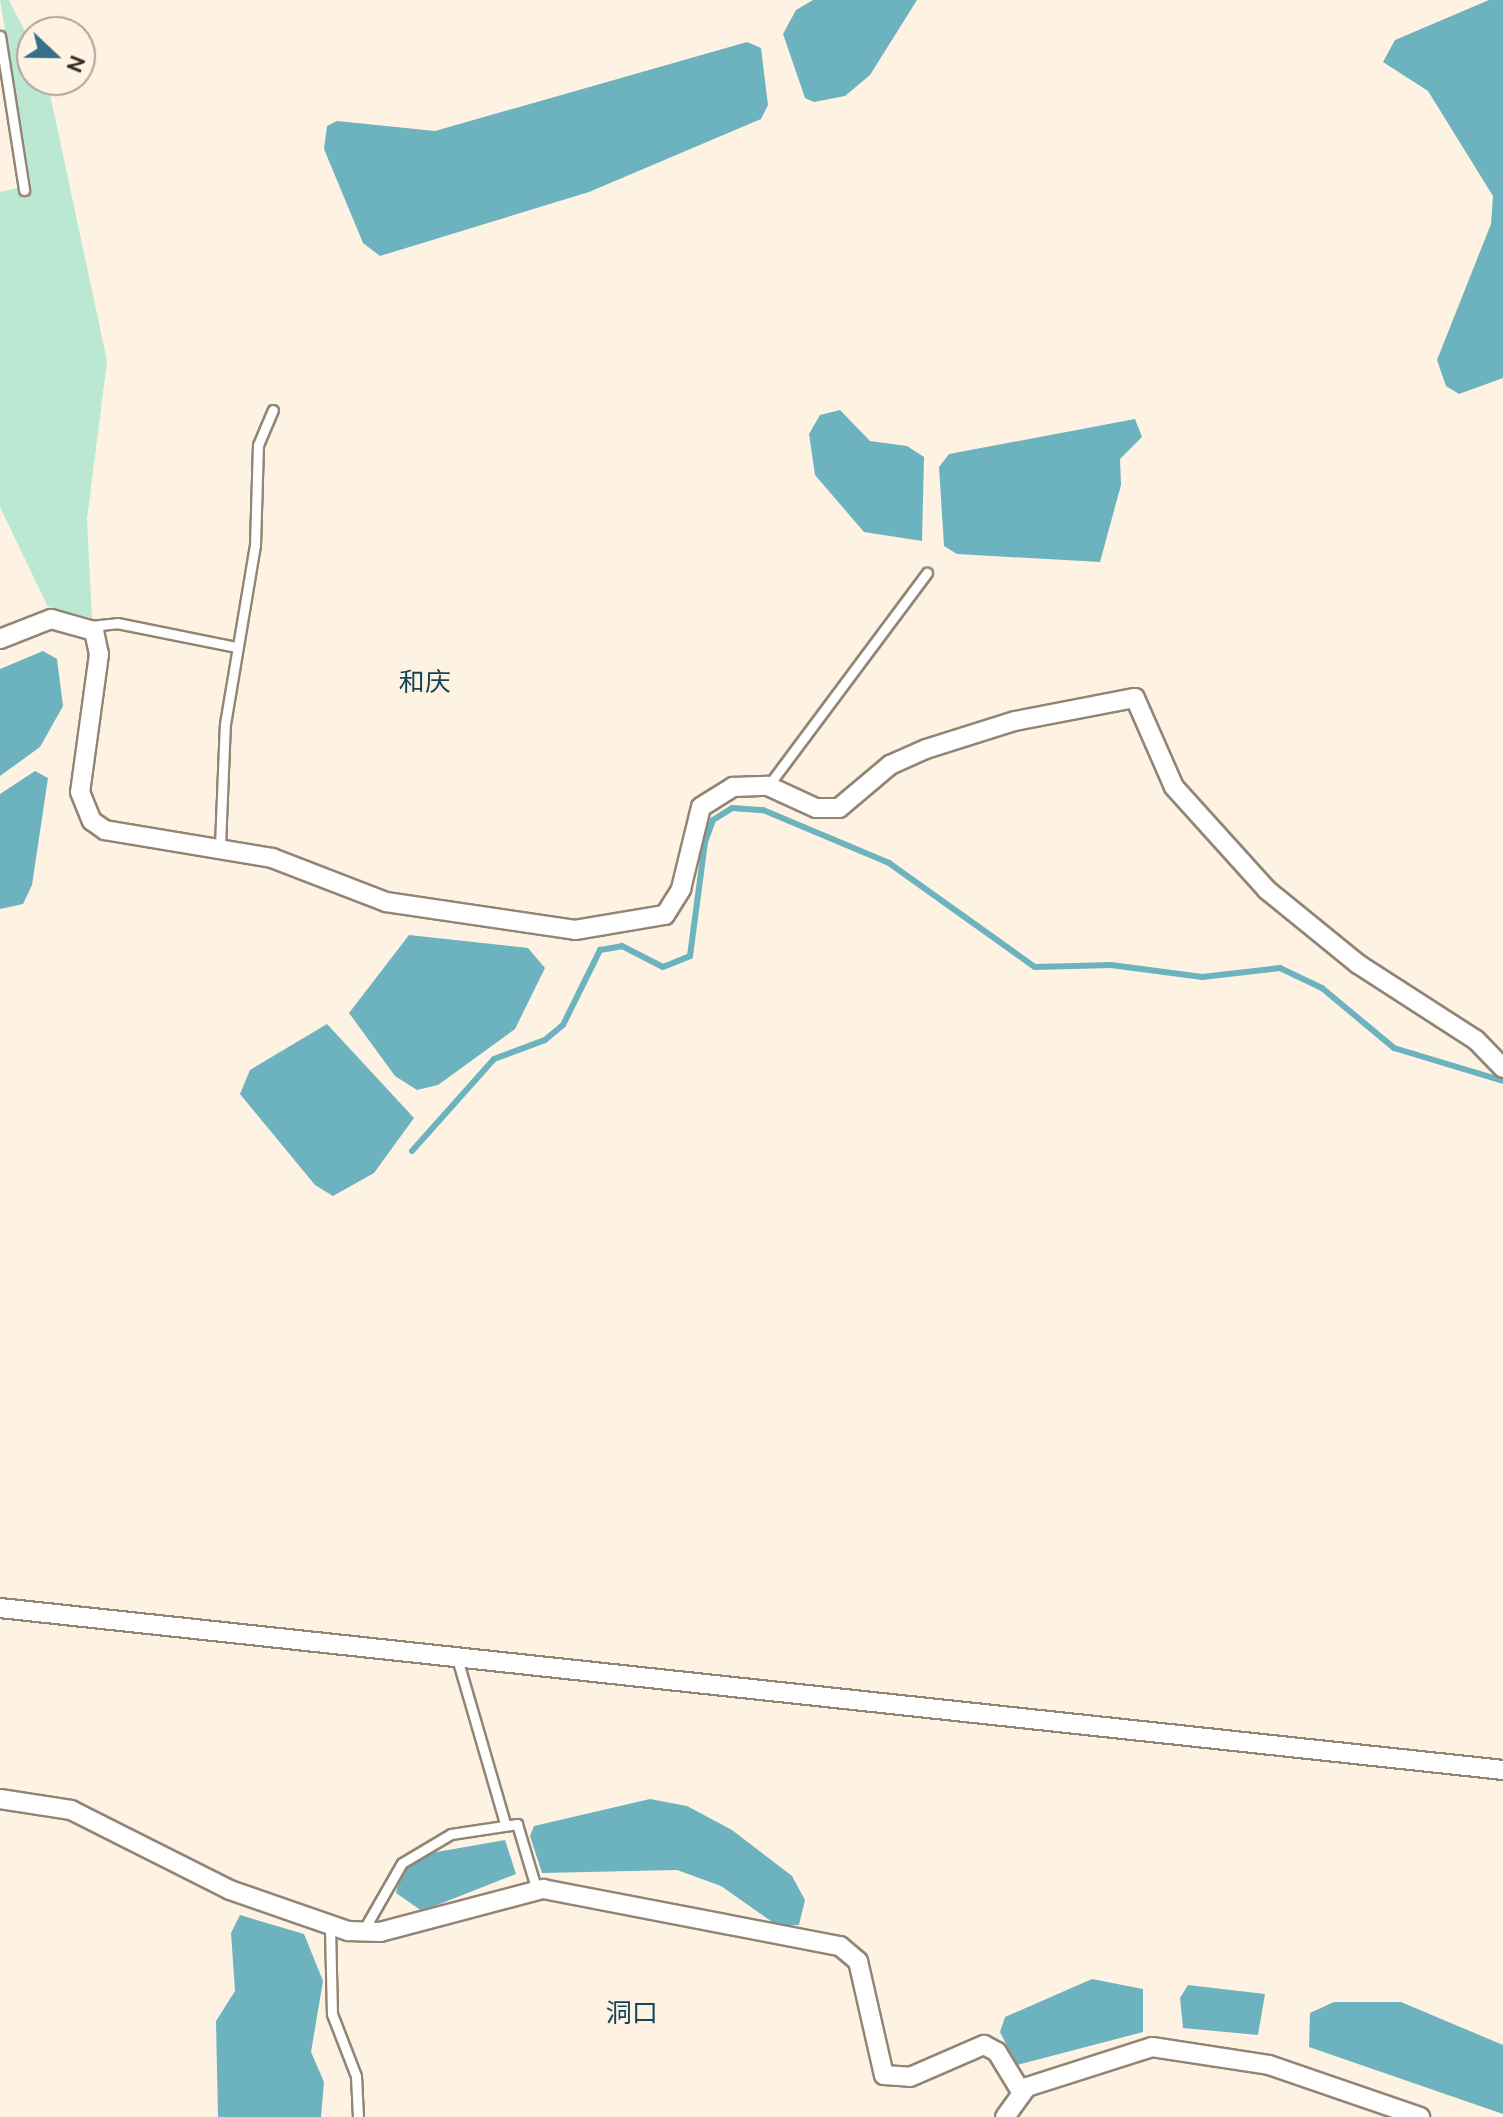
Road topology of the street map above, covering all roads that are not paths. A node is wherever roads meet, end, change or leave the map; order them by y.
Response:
1 (0, 36) edge
2 (24, 190) dead end
3 (273, 410) dead end
4 (927, 573) dead end
5 (89, 626) junction
6 (0, 639) edge
7 (236, 647) junction
8 (768, 786) junction
9 (220, 846) junction
10 (1503, 1068) edge
11 (0, 1608) edge
12 (457, 1658) junction
13 (1503, 1770) edge
14 (0, 1799) edge
15 (505, 1823) junction
16 (537, 1891) junction
17 (330, 1927) junction
18 (363, 1931) junction
19 (1020, 2090) junction
20 (358, 2117) edge
21 (1005, 2117) edge
22 (1420, 2117) edge

1 - 2 lane
3 - 7 lane
4 - 8 lane
5 - 6 street
5 - 7 lane
5 - 9 street
7 - 9 lane
8 - 9 street
8 - 10 street
11 - 12 street
12 - 13 street
12 - 15 lane
14 - 17 street
15 - 16 lane
15 - 18 lane
16 - 18 street
16 - 19 street
17 - 18 street
17 - 20 lane
19 - 21 street
19 - 22 street

